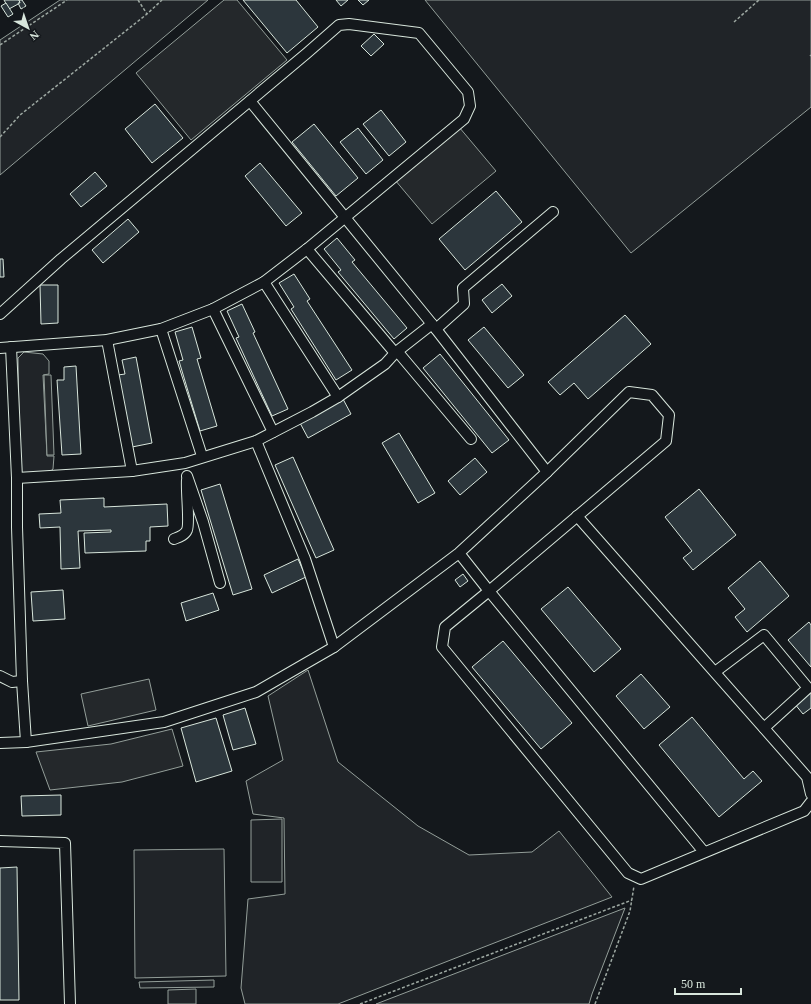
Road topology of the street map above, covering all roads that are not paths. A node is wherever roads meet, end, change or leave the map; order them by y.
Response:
1 (250, 101) junction
2 (553, 212) dead end
3 (346, 217) junction
4 (307, 249) junction
5 (264, 282) junction
6 (213, 309) junction
7 (0, 314) edge
8 (434, 326) junction
9 (161, 329) junction
10 (107, 340) junction
11 (11, 347) junction
12 (0, 348) edge
13 (396, 352) junction
14 (338, 397) junction
15 (274, 432) junction
16 (471, 439) dead end
17 (256, 441) junction
18 (202, 456) junction
19 (185, 463) junction
20 (132, 471) junction
21 (547, 472) junction
22 (187, 476) junction
23 (17, 478) junction
24 (577, 516) junction
25 (174, 539) dead end
26 (459, 553) junction
27 (220, 583) dead end
28 (489, 591) junction
29 (334, 647) junction
30 (715, 672) junction
31 (0, 676) edge
32 (22, 681) junction
33 (764, 728) junction
34 (26, 742) junction
35 (0, 743) edge
36 (811, 794) edge
37 (811, 802) edge
38 (0, 841) edge
39 (704, 852) junction
40 (70, 1004) edge

1 - 3 lane
1 - 3 lane
1 - 7 lane
2 - 8 lane
3 - 4 lane
3 - 8 lane
4 - 5 lane
4 - 13 lane
5 - 6 lane
5 - 14 lane
6 - 9 lane
6 - 15 lane
8 - 13 lane
8 - 21 lane
9 - 10 lane
9 - 18 lane
10 - 11 lane
10 - 20 lane
11 - 12 lane
11 - 23 lane
13 - 14 lane
13 - 16 lane
14 - 15 lane
15 - 17 lane
17 - 18 lane
17 - 29 lane
18 - 19 lane
19 - 20 lane
19 - 22 lane
20 - 23 lane
21 - 24 lane
21 - 26 lane
22 - 25 lane
22 - 27 lane
23 - 32 lane
24 - 28 lane
24 - 30 lane
26 - 28 lane
26 - 29 lane
28 - 39 lane
28 - 39 lane
29 - 34 lane
30 - 33 lane
30 - 33 lane
31 - 32 lane
32 - 34 lane
33 - 36 lane
34 - 35 lane
37 - 39 lane
38 - 40 lane

